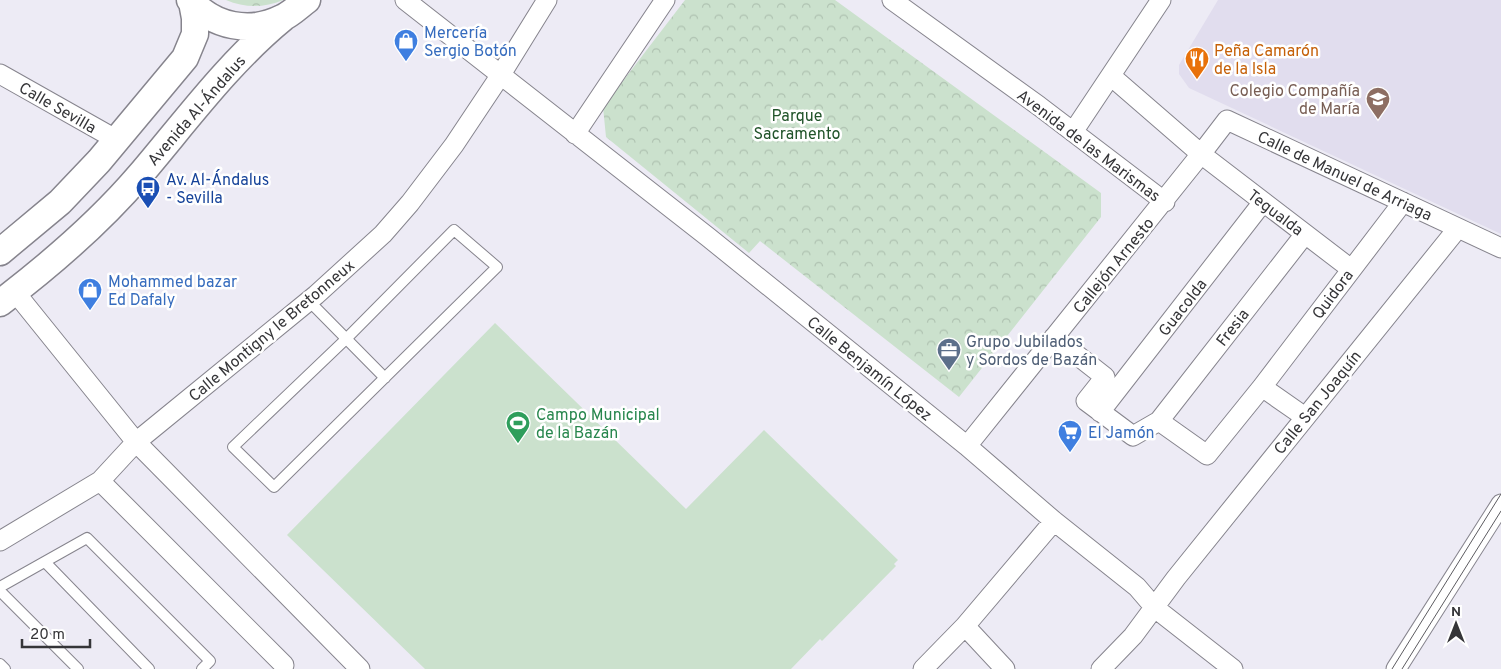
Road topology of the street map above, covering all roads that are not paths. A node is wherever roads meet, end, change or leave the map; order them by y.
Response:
1 (307, 0) edge
2 (405, 0) edge
3 (547, 0) edge
4 (665, 0) edge
5 (892, 0) edge
6 (1161, 0) edge
7 (191, 1) edge
8 (283, 18) junction
9 (0, 74) edge
10 (500, 76) junction
11 (1111, 76) junction
12 (1073, 132) junction
13 (575, 134) junction
14 (117, 140) junction
15 (1202, 154) junction
16 (1165, 202) junction
17 (1263, 202) junction
18 (1403, 202) junction
19 (1458, 228) junction
20 (1305, 234) junction
21 (1501, 248) edge
22 (0, 252) edge
23 (1351, 269) junction
24 (8, 297) edge
25 (309, 301) junction
26 (1054, 337) junction
27 (346, 339) junction
28 (385, 378) junction
29 (1262, 387) junction
30 (1100, 412) junction
31 (1304, 417) junction
32 (1159, 421) junction
33 (136, 442) junction
34 (967, 446) junction
35 (100, 481) junction
36 (1501, 504) edge
37 (1054, 522) junction
38 (0, 541) edge
39 (45, 562) junction
40 (0, 587) edge
41 (0, 591) edge
42 (1155, 608) junction
43 (965, 626) junction
44 (0, 664) edge
45 (284, 668) edge
46 (5, 669) edge
47 (78, 669) edge
48 (149, 669) edge
49 (202, 669) edge
50 (360, 669) edge
51 (923, 669) edge
52 (1004, 669) edge
53 (1101, 669) edge
54 (1233, 669) edge
55 (1396, 669) edge

1 - 8 street, Avenida Al-Ándalus
2 - 10 street, Calle Benjamín López
3 - 10 street, Calle Montigny le Bretonneux
4 - 13 street
5 - 12 street, Avenida de las Marismas
6 - 11 street
7 - 8 street
7 - 14 street
8 - 24 street, Avenida Al-Ándalus
9 - 14 street, Calle Sevilla
10 - 13 street, Calle Benjamín López
10 - 25 street, Calle Montigny le Bretonneux
11 - 12 street
11 - 15 street
12 - 16 street, Avenida de las Marismas
13 - 34 street, Calle Benjamín López
14 - 22 street
15 - 16 street, Avenida de las Marismas
15 - 17 street, Tegualda
15 - 18 street, Calle de Manuel de Arriaga
16 - 26 street, Callejón Arnesto
17 - 20 street, Tegualda
17 - 30 street, Guacolda
18 - 19 street, Calle de Manuel de Arriaga
18 - 23 street, Quidora
19 - 21 street, Calle de Manuel de Arriaga
19 - 31 street, Calle San Joaquín
20 - 23 street, Tegualda
20 - 32 street, Fresia
23 - 29 street, Quidora
24 - 33 street
25 - 27 lane
25 - 33 street, Calle Montigny le Bretonneux
26 - 30 street
26 - 34 street, Callejón Arnesto
27 - 28 lane
27 - 28 lane
27 - 28 lane
29 - 31 street
29 - 32 street, Quidora
30 - 32 street
31 - 42 street, Calle San Joaquín
33 - 35 street, Calle Montigny le Bretonneux
33 - 50 street
34 - 37 street, Calle Benjamín López
35 - 38 street, Calle Montigny le Bretonneux
35 - 45 street
36 - 55 street
37 - 42 street, Calle Benjamín López
37 - 43 street
39 - 40 lane
39 - 48 lane
39 - 49 lane
41 - 47 lane
42 - 53 street, Calle San Joaquín
42 - 54 street, Calle Benjamín López
43 - 51 street
43 - 52 street
44 - 46 lane

